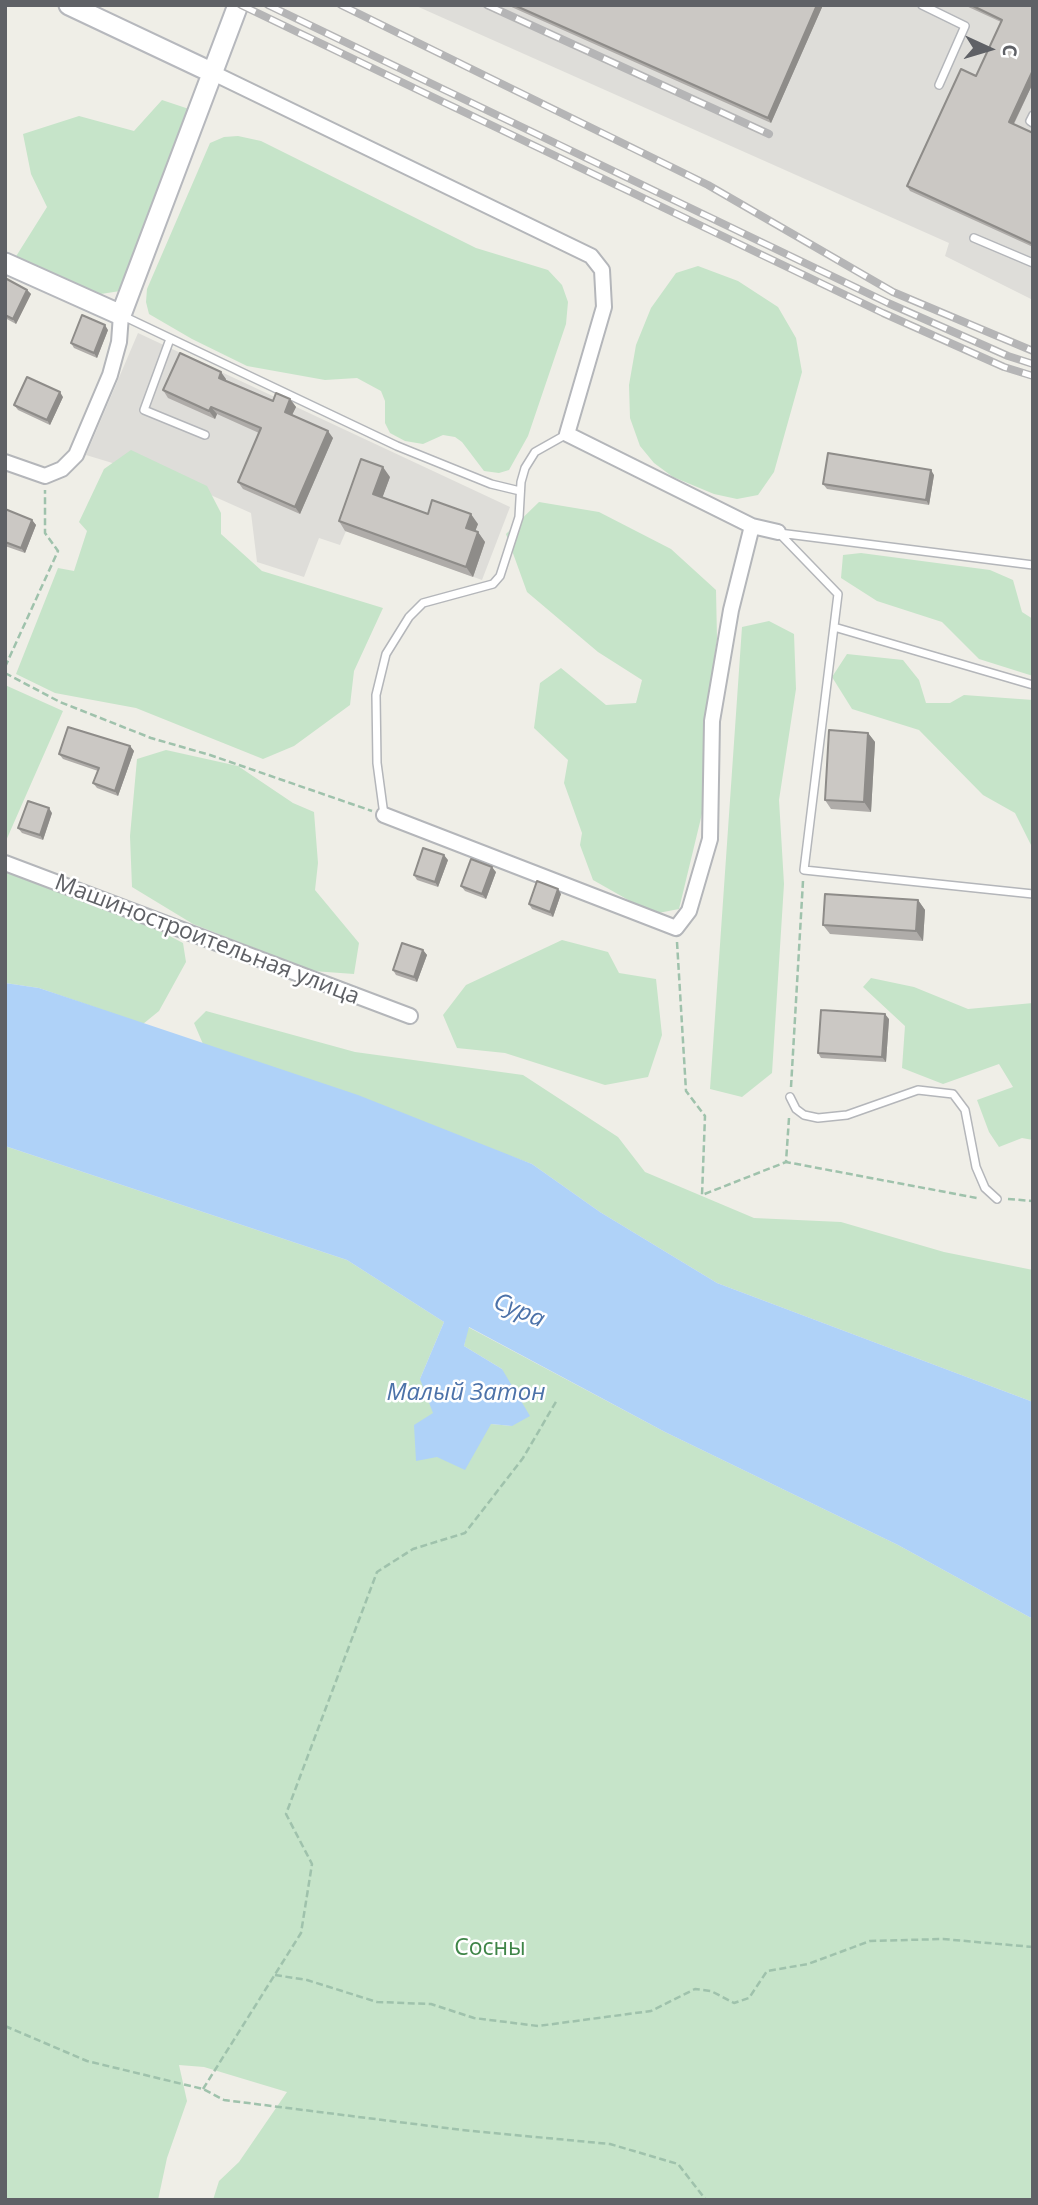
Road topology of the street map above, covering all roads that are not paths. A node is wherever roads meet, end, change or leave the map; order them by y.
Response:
1 (69, 5) edge
2 (239, 5) edge
3 (922, 5) edge
4 (213, 72) junction
5 (939, 85) dead end
6 (1033, 115) edge
7 (1033, 122) edge
8 (974, 238) dead end
9 (5, 263) edge
10 (1033, 263) edge
11 (121, 315) junction
12 (170, 338) junction
13 (567, 434) junction
14 (205, 435) dead end
15 (5, 461) edge
16 (520, 491) junction
17 (752, 526) junction
18 (778, 533) junction
19 (1033, 565) edge
20 (834, 627) junction
21 (1033, 685) edge
22 (384, 815) joint
23 (5, 863) edge
24 (1033, 894) edge
25 (410, 1016) dead end
26 (790, 1097) road end
27 (997, 1199) road end

1 - 4 main road
2 - 4 main road
3 - 5 lane
4 - 11 main road
4 - 13 street
6 - 7 lane
8 - 10 lane
9 - 11 main road
11 - 12 lane
11 - 15 street
12 - 14 lane
12 - 16 lane
13 - 16 lane
13 - 17 street
16 - 22 lane
17 - 18 street
17 - 22 street
18 - 19 lane
18 - 20 lane
20 - 21 lane
20 - 24 lane
23 - 25 street, Машиностроительная улица
26 - 27 lane

